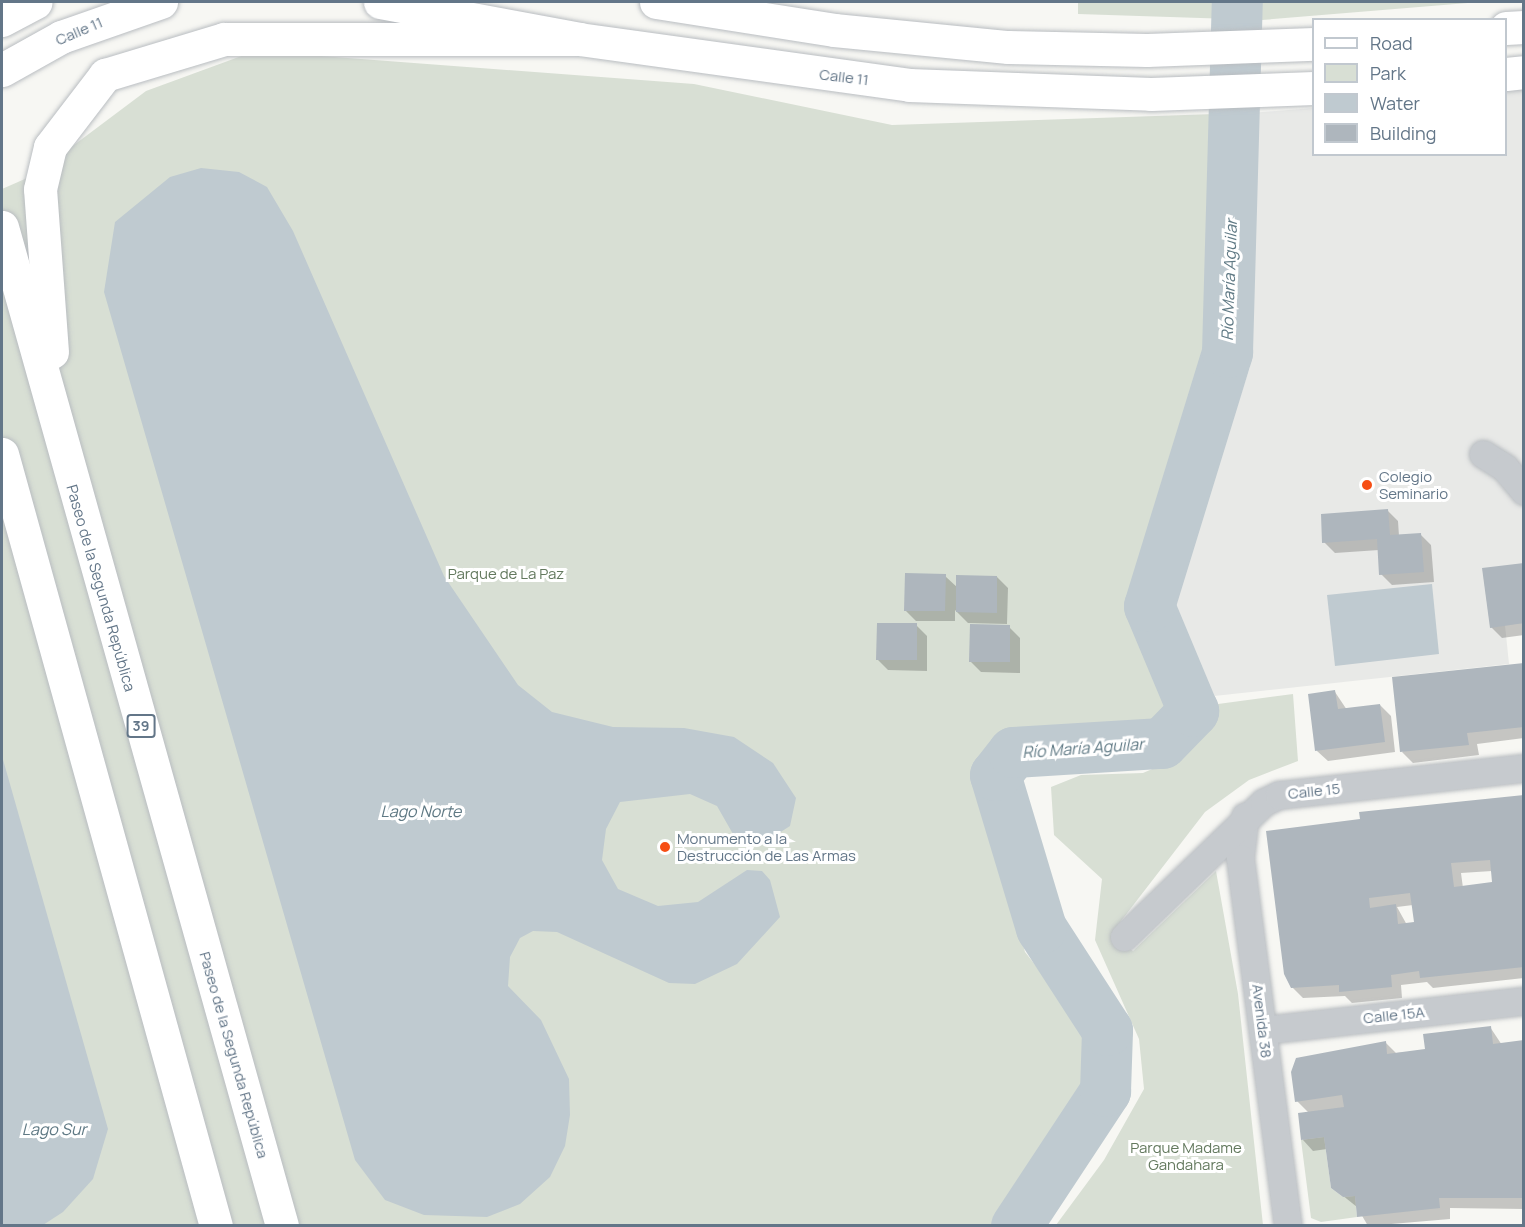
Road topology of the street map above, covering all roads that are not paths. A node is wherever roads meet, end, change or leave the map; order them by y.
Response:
1 (36, 2) edge
2 (161, 2) edge
3 (380, 2) edge
4 (656, 2) edge
5 (2, 20) edge
6 (1524, 27) edge
7 (1507, 28) edge
8 (579, 39) junction
9 (1310, 44) edge
10 (2, 70) edge
11 (1524, 72) edge
12 (1507, 74) edge
13 (1312, 88) edge
14 (2, 227) edge
15 (62, 450) junction
16 (2, 454) edge
17 (1483, 454) dead end
18 (2, 489) edge
19 (1524, 491) edge
20 (22, 528) junction
21 (1524, 768) edge
22 (1245, 816) junction
23 (1124, 937) dead end
24 (1524, 1001) edge
25 (1264, 1030) junction
26 (216, 1226) edge
27 (282, 1226) edge
28 (1288, 1226) edge

1 - 5 main road
2 - 10 main road, Calle 11
3 - 8 main road, Calle 11
4 - 9 main road
6 - 7 main road
8 - 13 main road, Calle 11
8 - 15 main road
11 - 12 main road
14 - 15 main road, Paseo de la Segunda República / 39
15 - 27 main road, Paseo de la Segunda República / 39
16 - 20 main road
17 - 19 street
18 - 20 main road
20 - 26 main road
21 - 22 street, Calle 15
22 - 23 street, Calle 15
22 - 25 street, Avenida 38
24 - 25 street, Calle 15A
25 - 28 street, Avenida 38

